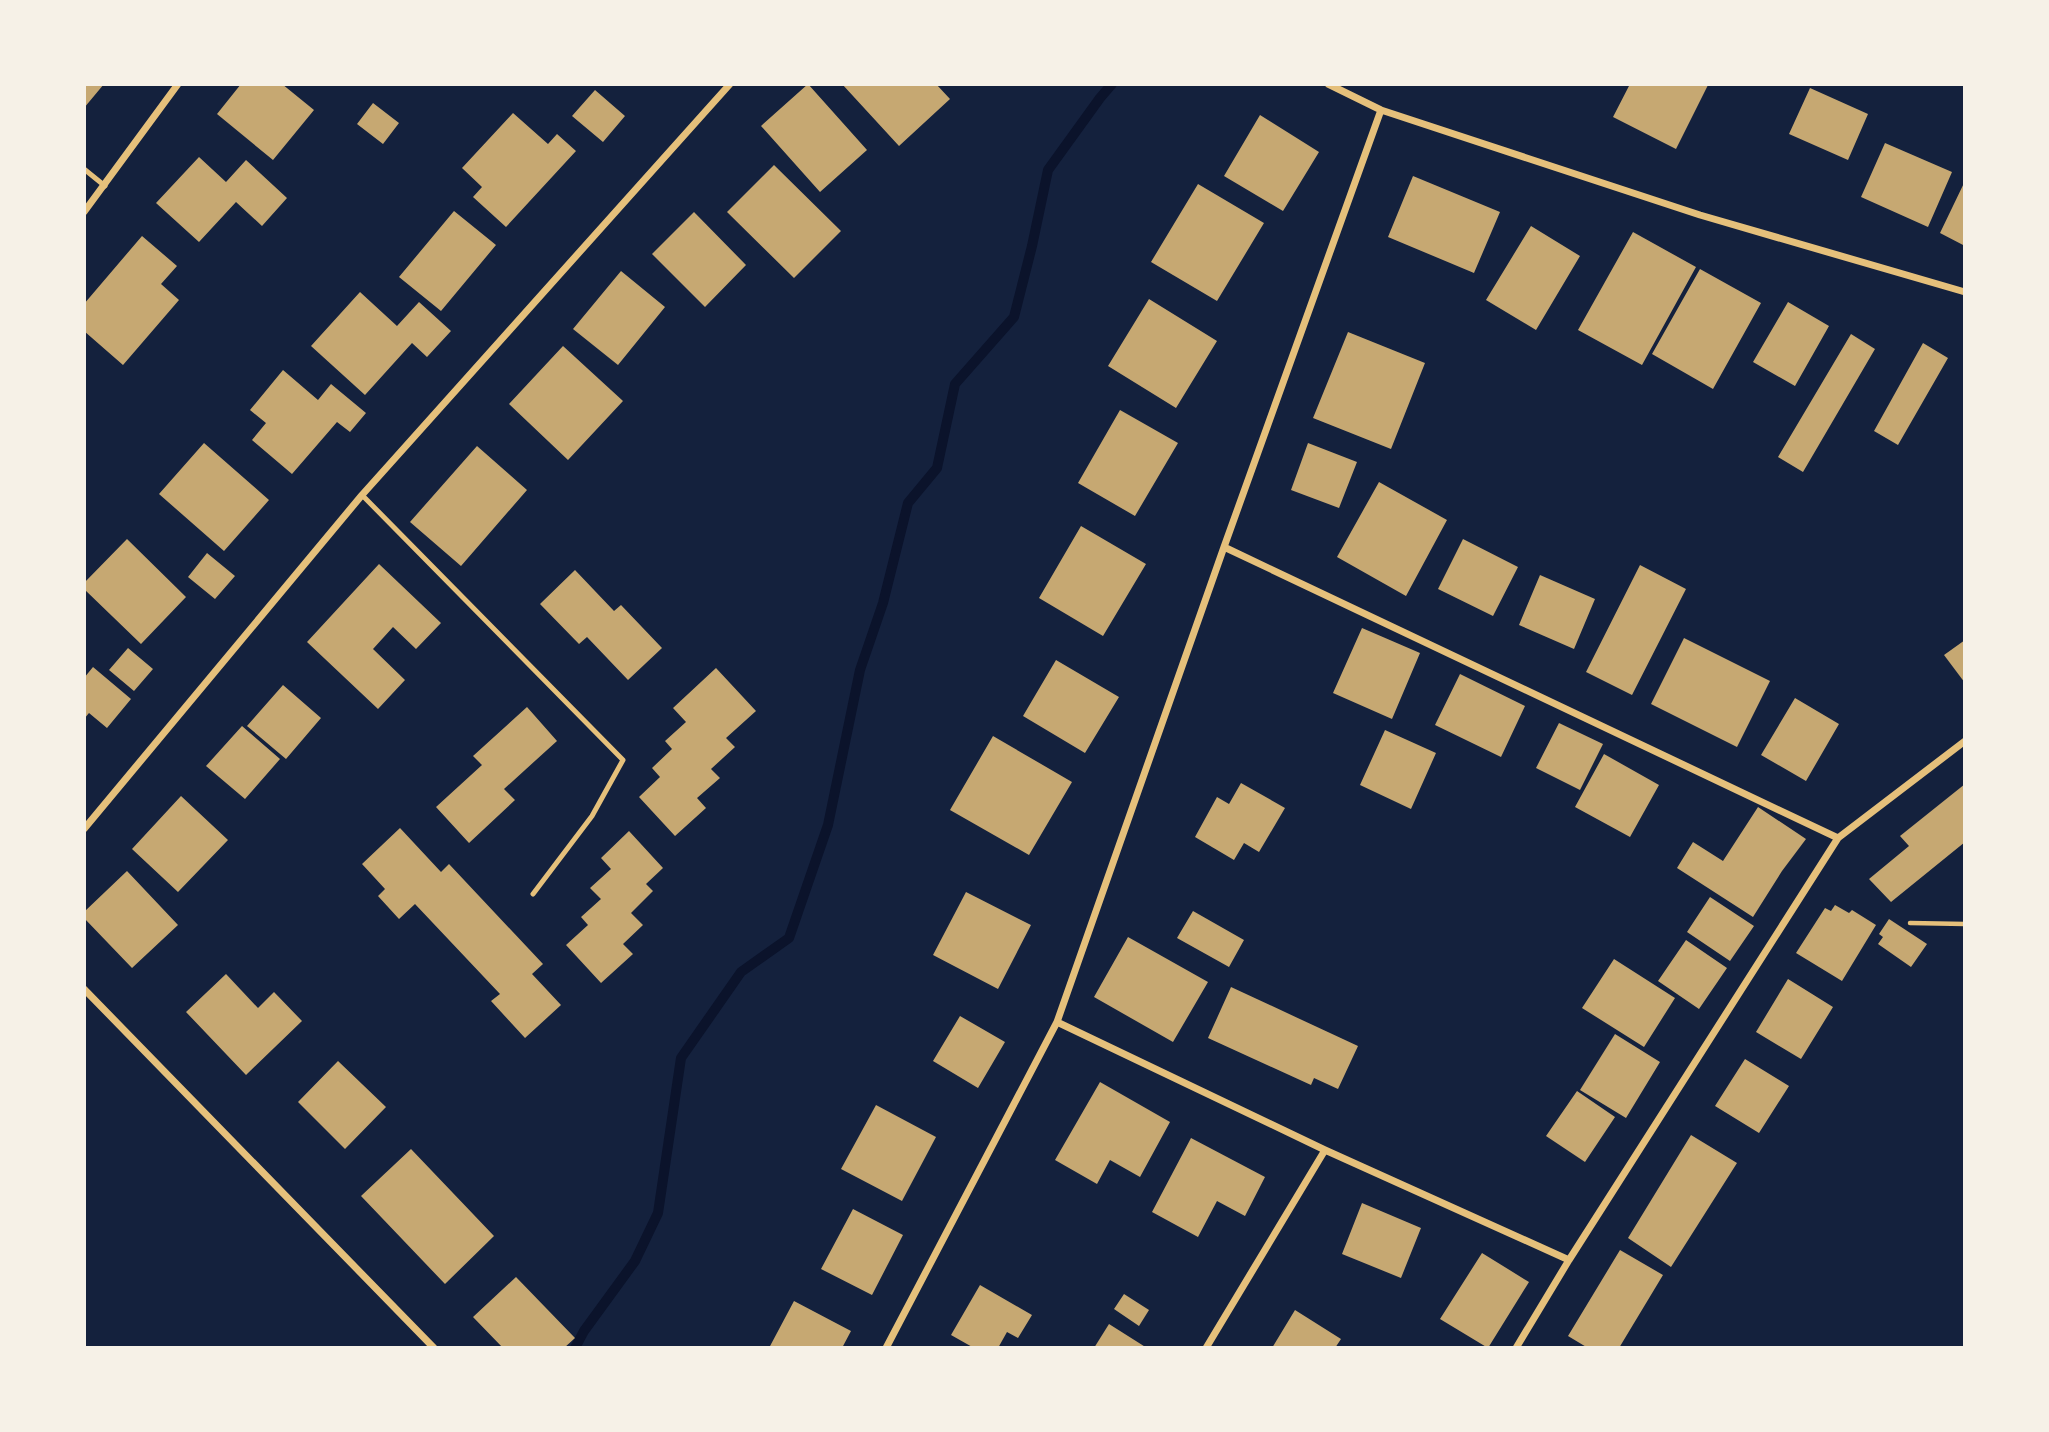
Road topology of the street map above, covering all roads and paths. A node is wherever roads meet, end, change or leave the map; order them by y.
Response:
1 (178, 84) edge
2 (730, 84) edge
3 (1328, 84) edge
4 (1381, 110) junction
5 (84, 169) edge
6 (104, 186) junction
7 (84, 212) edge
8 (1965, 292) edge
9 (362, 495) junction
10 (1224, 547) junction
11 (1965, 741) edge
12 (84, 830) edge
13 (1838, 838) junction
14 (533, 894) dead end
15 (1910, 923) dead end
16 (1965, 923) edge
17 (84, 989) edge
18 (1057, 1022) junction
19 (1325, 1150) junction
20 (1569, 1260) junction
21 (434, 1348) edge
22 (886, 1348) edge
23 (1206, 1348) edge
24 (1516, 1348) edge

1 - 6 street
2 - 9 street
3 - 4 street
4 - 8 street
4 - 10 street
5 - 6 lane
6 - 7 street
9 - 12 street
9 - 14 lane
10 - 13 street
10 - 18 street
11 - 13 street
13 - 20 street
15 - 16 path
17 - 21 street
18 - 19 street
18 - 22 street
19 - 20 street
19 - 23 street
20 - 24 street

